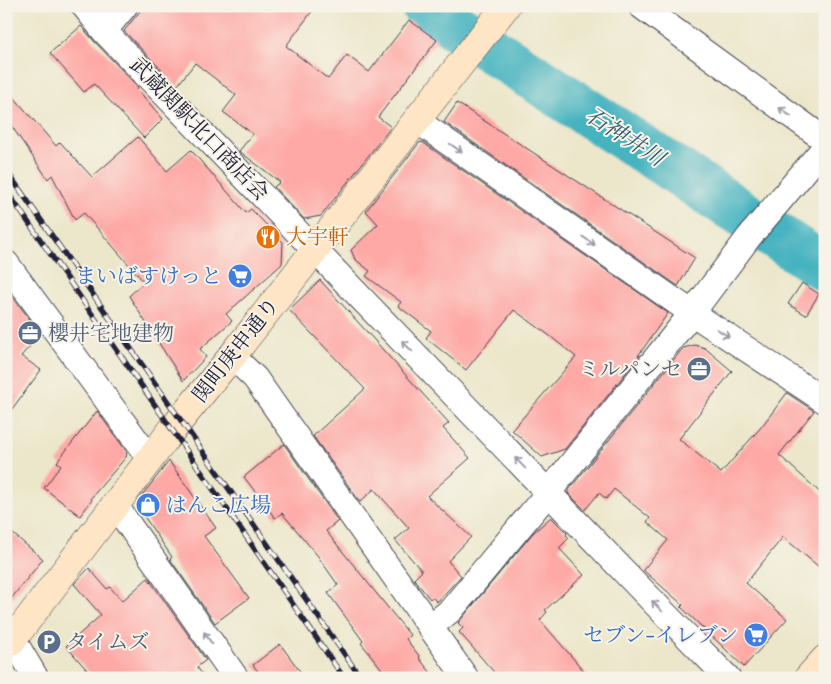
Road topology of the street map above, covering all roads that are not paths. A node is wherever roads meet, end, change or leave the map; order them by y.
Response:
1 (84, 6) edge
2 (125, 6) edge
3 (506, 6) edge
4 (641, 6) edge
5 (104, 30) junction
6 (416, 120) junction
7 (825, 140) edge
8 (825, 147) edge
9 (315, 251) junction
10 (6, 263) edge
11 (692, 312) junction
12 (232, 356) junction
13 (825, 401) edge
14 (150, 459) junction
15 (548, 492) junction
16 (115, 505) junction
17 (431, 626) junction
18 (8, 639) edge
19 (825, 659) edge
20 (36, 678) edge
21 (236, 678) edge
22 (466, 678) edge
23 (728, 678) edge
24 (808, 678) edge

1 - 5 street, 武蔵関駅北口商店会
2 - 5 street
3 - 6 street, 関町庚申通り
7 -> 4 street
5 - 9 street, 武蔵関駅北口商店会
6 - 9 street, 関町庚申通り
6 -> 11 street
8 - 11 street
9 - 12 street, 関町庚申通り
15 -> 9 street, 武蔵関駅北口商店会
10 - 14 street
11 -> 13 street
11 - 15 street
12 - 14 street, 関町庚申通り
12 - 17 street
14 - 16 street, 関町庚申通り
15 - 17 street
23 -> 15 street, 武蔵関駅北口商店会
16 - 18 street, 関町庚申通り
21 -> 16 street
17 - 22 street
18 - 20 street
19 - 24 street

